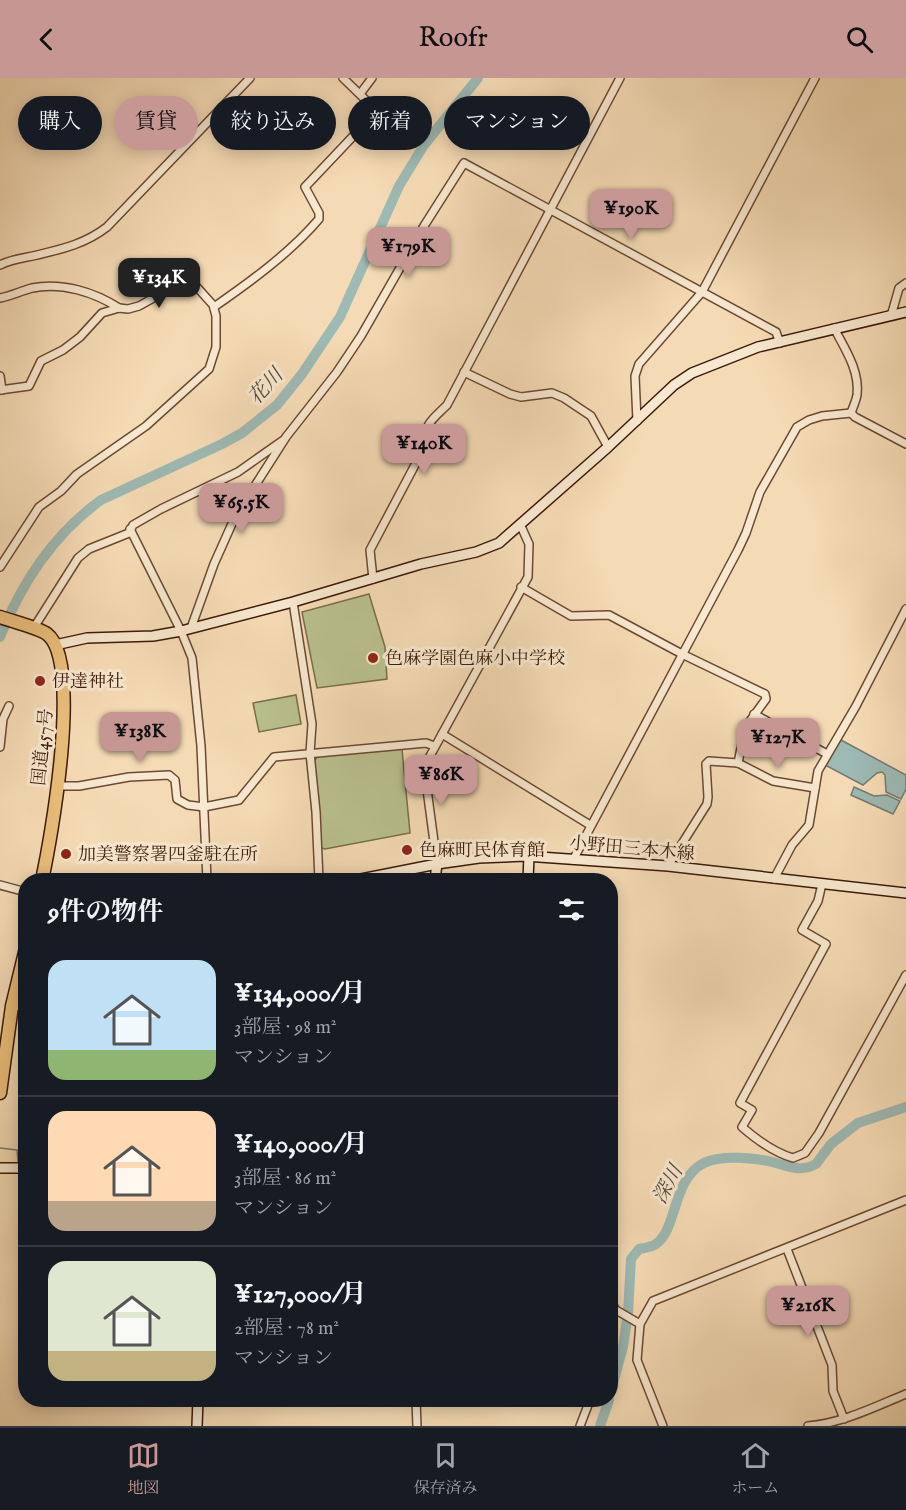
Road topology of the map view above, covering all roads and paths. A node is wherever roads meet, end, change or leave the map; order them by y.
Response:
1 (250, 78) edge
2 (343, 78) edge
3 (372, 78) edge
4 (620, 78) edge
5 (815, 78) edge
6 (360, 94) junction
7 (550, 210) junction
8 (0, 265) edge
9 (906, 283) edge
10 (702, 292) junction
11 (0, 298) edge
12 (214, 307) junction
13 (119, 308) junction
14 (906, 312) edge
15 (891, 316) junction
16 (834, 328) junction
17 (780, 343) junction
18 (464, 372) junction
19 (0, 376) edge
20 (1, 390) edge
21 (851, 413) junction
22 (637, 421) junction
23 (286, 437) junction
24 (906, 444) edge
25 (608, 447) junction
26 (520, 524) junction
27 (130, 529) junction
28 (0, 567) edge
29 (373, 579) junction
30 (521, 587) junction
31 (293, 602) junction
32 (906, 609) edge
33 (0, 617) edge
34 (33, 629) junction
35 (186, 629) junction
36 (55, 645) junction
37 (682, 654) junction
38 (9, 706) dead end
39 (754, 714) junction
40 (442, 734) junction
41 (434, 746) junction
42 (0, 747) edge
43 (310, 753) junction
44 (827, 754) junction
45 (738, 763) junction
46 (57, 786) junction
47 (815, 788) junction
48 (204, 807) junction
49 (590, 825) junction
50 (529, 856) junction
51 (573, 860) junction
52 (437, 864) junction
53 (668, 866) junction
54 (43, 873) edge
55 (207, 873) edge
56 (319, 873) edge
57 (391, 873) edge
58 (436, 873) edge
59 (528, 873) edge
60 (774, 879) junction
61 (822, 884) junction
62 (0, 885) edge
63 (18, 890) edge
64 (906, 893) edge
65 (906, 975) edge
66 (18, 981) edge
67 (12, 1006) junction
68 (18, 1006) edge
69 (0, 1093) edge
70 (0, 1168) edge
71 (18, 1168) edge
72 (906, 1200) edge
73 (787, 1249) junction
74 (618, 1308) edge
75 (640, 1324) junction
76 (906, 1394) edge
77 (198, 1407) edge
78 (416, 1407) edge
79 (587, 1407) edge
80 (844, 1419) junction
81 (827, 1425) edge
82 (197, 1426) edge
83 (417, 1426) edge
84 (580, 1426) edge
85 (663, 1426) edge
86 (808, 1426) edge

1 - 8 street
2 - 6 street
3 - 6 street
4 - 7 street
5 - 10 street
6 - 12 street
7 - 10 street
7 - 18 street
7 - 23 street
9 - 15 street
10 - 17 street
10 - 22 street
11 - 13 street
12 - 13 street
12 - 28 street
13 - 20 street
14 - 15 street
15 - 16 street
16 - 17 street
16 - 21 street
17 - 22 street
18 - 25 street
18 - 29 street
19 - 20 street
21 - 24 street
21 - 37 street
22 - 25 street
23 - 27 street
23 - 35 street
25 - 26 street
26 - 29 street
26 - 30 street
27 - 34 street
27 - 35 street
29 - 31 street
30 - 37 street
30 - 40 street
31 - 35 street
31 - 43 street
32 - 44 street
33 - 34 highway
34 - 36 highway
35 - 36 street
35 - 48 street
36 - 46 highway, 国道457号
37 - 39 street
37 - 49 street
38 - 42 street
39 - 44 street
39 - 45 street
40 - 41 street
40 - 49 street
41 - 43 street
41 - 52 street
43 - 48 street
43 - 56 street
44 - 47 street
45 - 47 street
45 - 53 street
46 - 48 street
46 - 54 highway, 国道457号
47 - 60 street
48 - 55 street
49 - 51 street
50 - 51 street, 小野田三本木線
50 - 52 street, 小野田三本木線
50 - 59 street
51 - 53 street, 小野田三本木線
52 - 57 street, 小野田三本木線
52 - 58 street
53 - 60 street, 小野田三本木線
60 - 61 street, 小野田三本木線
61 - 64 street, 小野田三本木線
61 - 65 street
62 - 63 street
66 - 67 highway
67 - 68 street
67 - 69 highway
70 - 71 street
72 - 73 street
73 - 75 street
73 - 80 street
74 - 75 street
75 - 85 street
76 - 80 street
77 - 82 street
78 - 83 street
79 - 84 street
80 - 81 street
81 - 86 street

